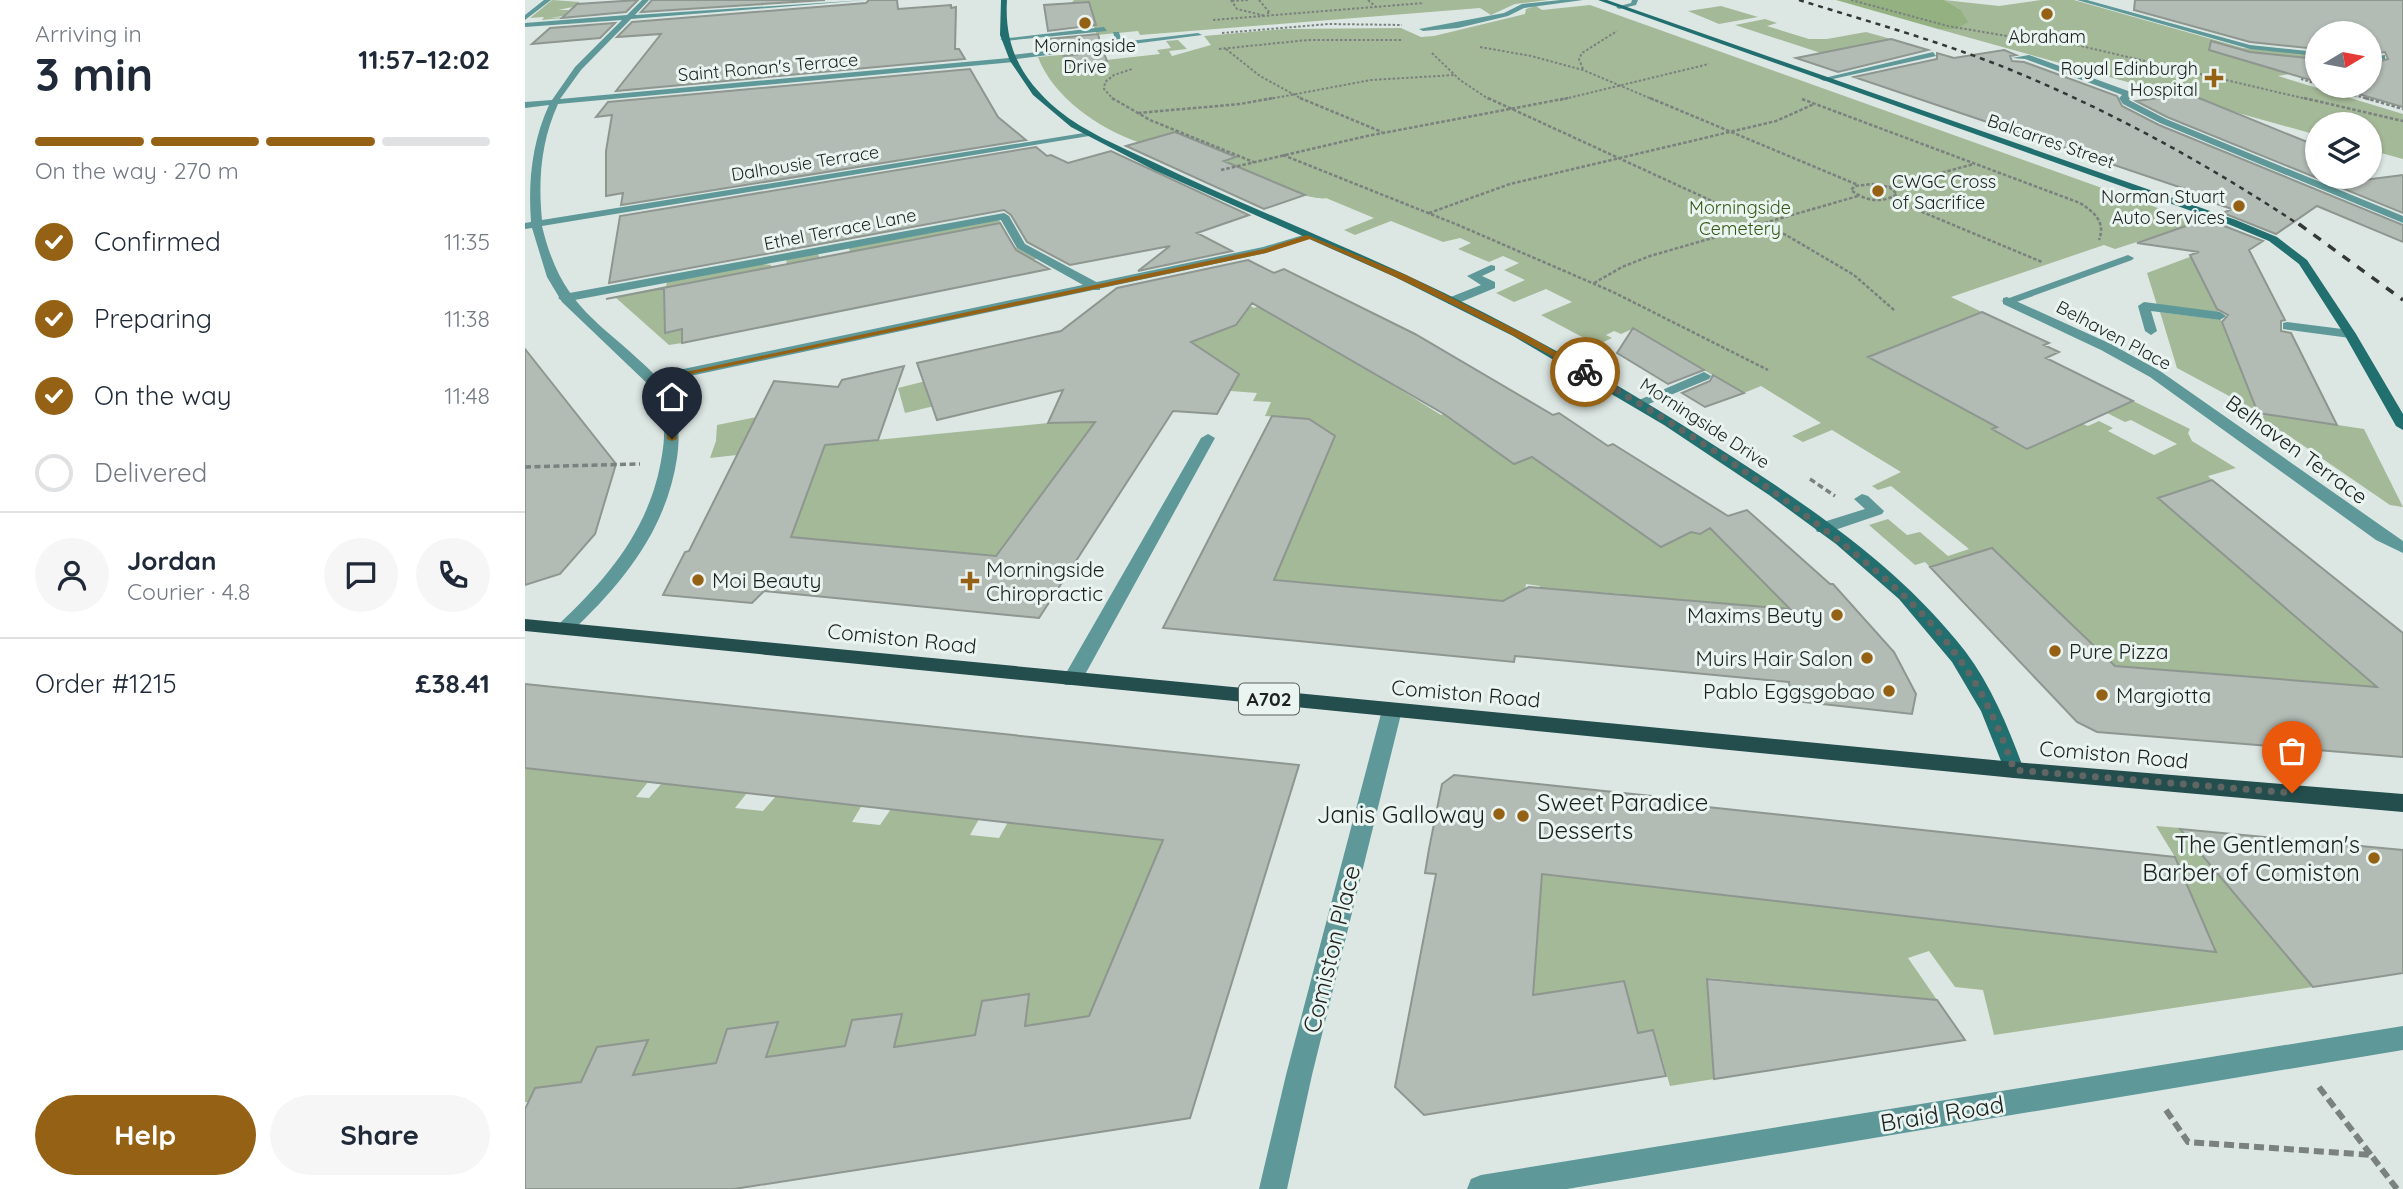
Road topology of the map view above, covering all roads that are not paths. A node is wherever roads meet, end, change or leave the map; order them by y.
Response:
1 (548, 0) edge
2 (646, 0) edge
3 (863, 0) edge
4 (1003, 0) edge
5 (1580, 0) edge
6 (1601, 0) edge
7 (1635, 0) edge
8 (2080, 0) edge
9 (1619, 7) junction
10 (629, 17) junction
11 (525, 18) edge
12 (525, 25) edge
13 (1423, 29) road end
14 (1104, 30) dead end
15 (1116, 34) dead end
16 (1198, 35) road end
17 (1004, 38) junction
18 (1070, 38) dead end
19 (1120, 44) junction
20 (1073, 50) junction
21 (2305, 53) edge
22 (1933, 54) dead end
23 (1013, 58) junction
24 (2016, 58) dead end
25 (1824, 79) junction
26 (553, 103) junction
27 (525, 105) edge
28 (1090, 135) junction
29 (2403, 220) edge
30 (527, 225) edge
31 (1310, 236) junction
32 (2128, 258) dead end
33 (1491, 268) dead end
34 (1096, 286) junction
35 (564, 298) junction
36 (1452, 301) junction
37 (2220, 316) dead end
38 (2287, 326) dead end
39 (2151, 331) dead end
40 (2350, 334) junction
41 (1705, 376) dead end
42 (652, 380) junction
43 (1639, 403) junction
44 (2201, 406) joint
45 (2403, 426) edge
46 (1208, 438) dead end
47 (1862, 499) dead end
48 (1823, 528) junction
49 (2403, 548) edge
50 (525, 625) edge
51 (564, 629) junction
52 (1072, 680) junction
53 (1392, 710) junction
54 (2014, 770) junction
55 (2403, 803) edge
56 (2403, 1038) edge
57 (1273, 1189) edge
58 (1481, 1189) edge

1 - 11 street
2 - 10 street
3 - 10 street
4 - 17 street, Morningside Drive
5 - 13 street
6 - 9 street, Balcarres Street
7 - 9 street
8 - 21 street
9 - 25 street, Balcarres Street
10 - 12 street
10 - 26 street
14 - 17 street
15 - 19 street
16 - 19 street, Saint Ronan's Terrace
17 - 23 street, Morningside Drive
18 - 20 street
19 - 20 street, Saint Ronan's Terrace
20 - 23 street, Saint Ronan's Terrace
22 - 25 street
23 - 26 street, Saint Ronan's Terrace
23 - 28 street, Morningside Drive
24 - 29 street
25 - 40 street, Balcarres Street
26 - 27 street, Saint Ronan's Terrace
26 - 30 street
28 - 30 street, Dalhousie Terrace
28 - 31 street, Morningside Drive
30 - 35 street
31 - 34 street
31 - 36 street, Morningside Drive
32 - 44 street, Belhaven Place
33 - 36 street
34 - 35 street, Ethel Terrace Lane
34 - 42 street
35 - 42 street
36 - 43 street, Morningside Drive
37 - 39 street
38 - 40 street
40 - 45 street, Balcarres Street
41 - 43 street
42 - 51 street
43 - 48 street, Morningside Drive
44 - 49 street, Belhaven Terrace
46 - 52 street
47 - 48 street
48 - 54 street, Morningside Drive
50 - 51 main road, Comiston Road / A702
51 - 52 main road, Comiston Road / A702
52 - 53 main road, Comiston Road / A702
53 - 54 main road, Comiston Road / A702
53 - 57 street, Comiston Place
54 - 55 main road, Comiston Road / A702
56 - 58 street, Braid Road

